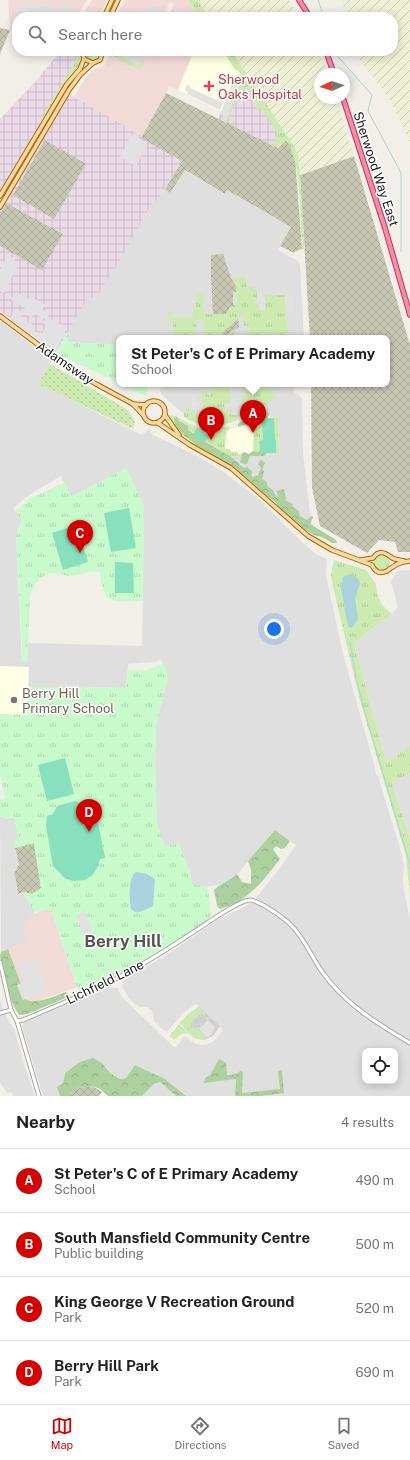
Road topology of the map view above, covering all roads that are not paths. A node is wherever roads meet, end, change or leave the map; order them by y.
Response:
1 (112, 0) edge
2 (118, 0) edge
3 (298, 0) edge
4 (106, 12) edge
5 (112, 12) edge
6 (306, 12) edge
7 (83, 56) edge
8 (101, 56) edge
9 (328, 56) edge
10 (84, 59) junction
11 (93, 63) junction
12 (332, 68) edge
13 (345, 104) edge
14 (0, 196) edge
15 (0, 207) edge
16 (410, 315) edge
17 (0, 316) edge
18 (133, 404) junction
19 (146, 405) junction
20 (165, 415) junction
21 (144, 416) junction
22 (158, 423) junction
23 (179, 436) junction
24 (391, 557) junction
25 (373, 558) junction
26 (360, 560) junction
27 (410, 561) edge
28 (404, 562) junction
29 (372, 565) junction
30 (392, 566) junction
31 (0, 962) edge
32 (11, 1010) junction
33 (0, 1013) edge
34 (17, 1022) junction
35 (410, 1043) edge
36 (39, 1096) edge

1 - 4 main road
2 - 5 main road
3 - 6 highway
7 - 10 main road
8 - 11 main road
9 - 12 highway
10 - 11 main road
10 - 14 main road
11 - 15 main road
13 - 16 highway, Sherwood Way East
17 - 18 main road, Adamsway
18 - 19 main road, Adamsway
18 - 21 main road, Adamsway
19 - 20 main road
19 - 21 main road
20 - 22 main road
20 - 23 main road
21 - 22 main road
22 - 23 main road
23 - 26 main road
24 - 25 main road
24 - 28 main road
24 - 30 main road
25 - 26 main road
25 - 29 main road
26 - 29 main road
27 - 28 main road
28 - 30 main road
29 - 30 main road
31 - 32 street
32 - 33 street
32 - 34 street
34 - 35 street, Lichfield Lane
34 - 36 street

